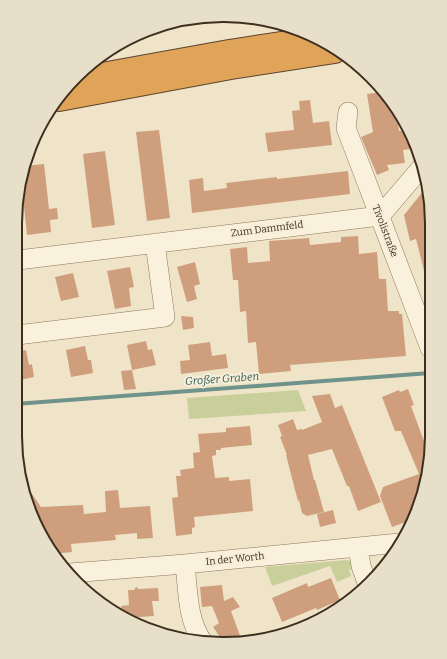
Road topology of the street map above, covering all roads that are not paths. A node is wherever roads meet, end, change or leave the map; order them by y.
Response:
1 (306, 39) edge
2 (330, 53) edge
3 (87, 76) edge
4 (66, 99) edge
5 (348, 112) dead end
6 (418, 171) edge
7 (380, 216) junction
8 (155, 243) junction
9 (22, 260) edge
10 (22, 334) edge
11 (425, 335) edge
12 (393, 544) edge
13 (358, 547) junction
14 (185, 564) junction
15 (76, 573) edge
16 (366, 578) edge
17 (198, 635) edge

1 - 3 highway
2 - 4 highway
5 - 7 street, Tivolistraße
6 - 7 street
7 - 8 street, Zum Dammfeld
7 - 11 street, Tivolistraße
8 - 9 street, Zum Dammfeld
8 - 10 street
12 - 13 street, In der Worth
13 - 14 street, In der Worth
13 - 16 street
14 - 15 street, In der Worth
14 - 17 street

